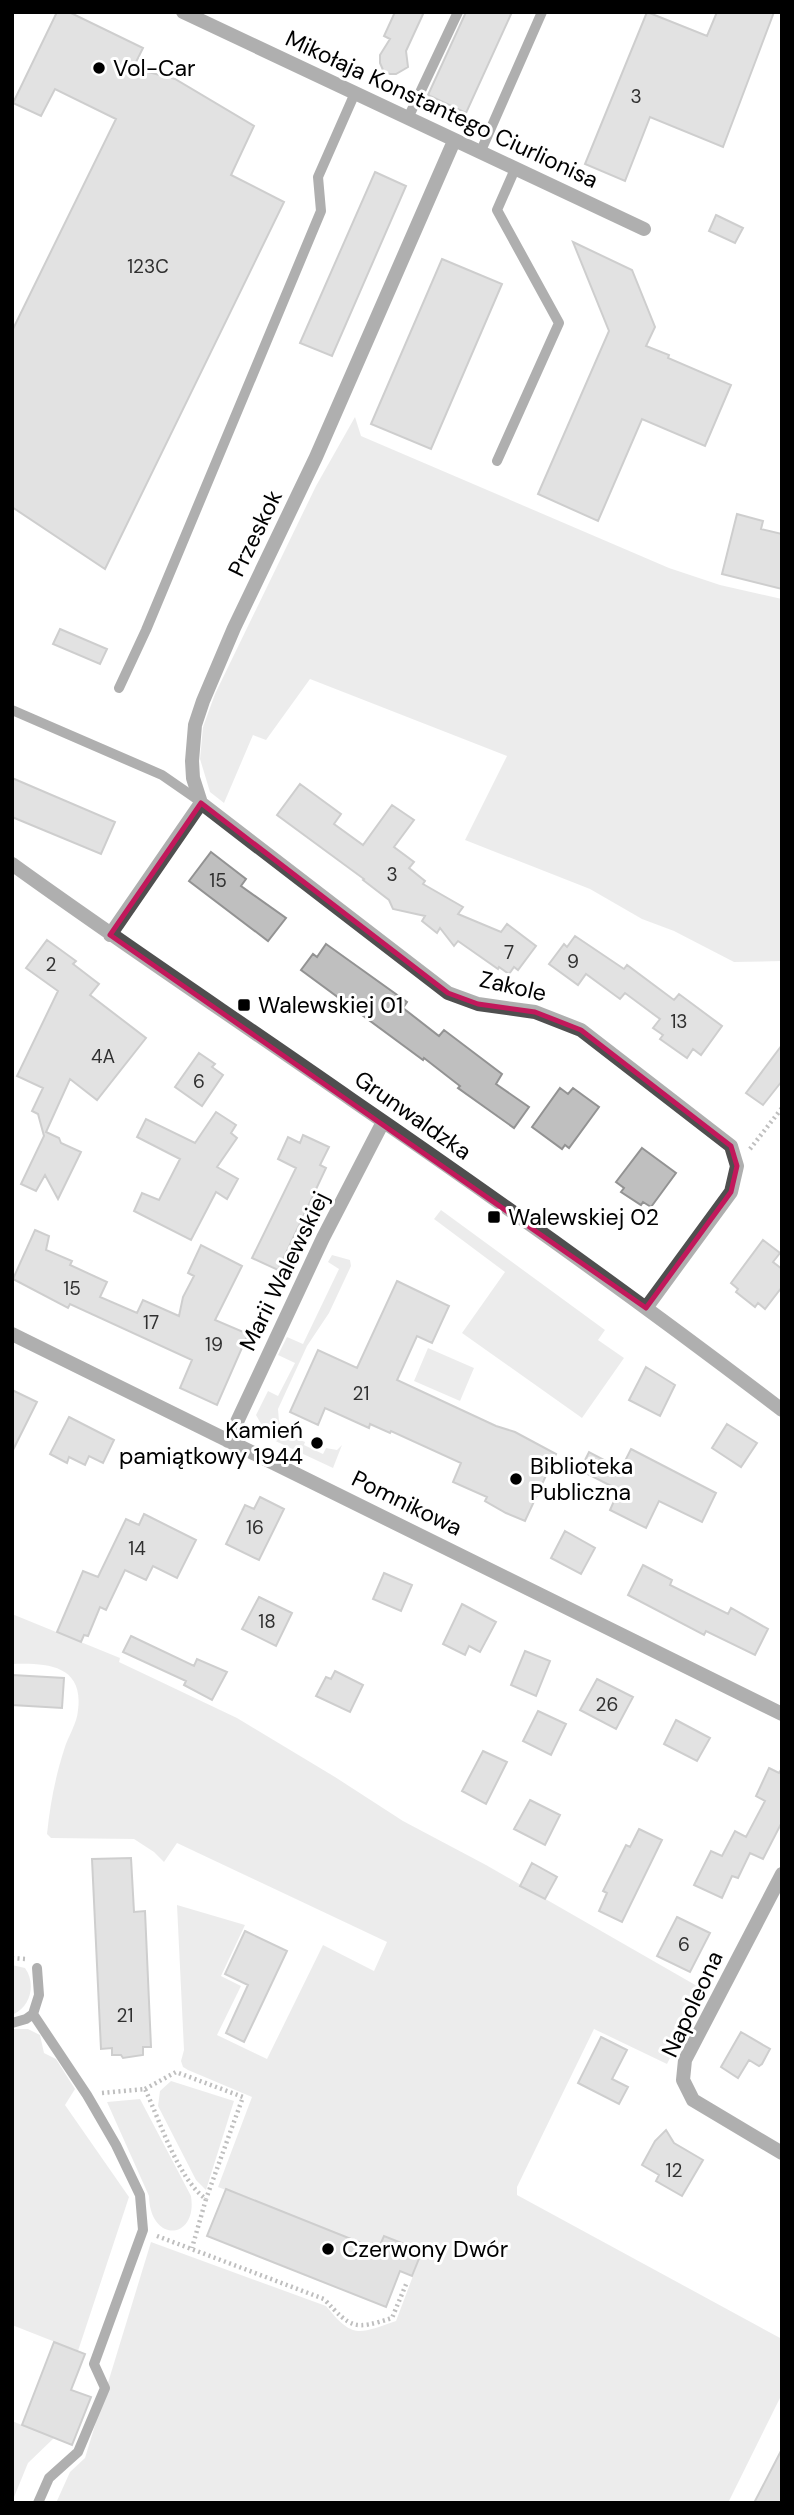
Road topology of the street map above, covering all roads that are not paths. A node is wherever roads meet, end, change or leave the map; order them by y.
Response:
1 (183, 12) edge
2 (458, 12) edge
3 (542, 12) edge
4 (355, 93) junction
5 (408, 118) junction
6 (454, 141) junction
7 (480, 153) junction
8 (515, 169) junction
9 (644, 229) dead end
10 (497, 461) dead end
11 (119, 688) dead end
12 (12, 710) edge
13 (201, 803) junction
14 (12, 864) edge
15 (110, 935) junction
16 (383, 1122) junction
17 (646, 1308) junction
18 (12, 1335) edge
19 (782, 1410) edge
20 (228, 1441) junction
21 (782, 1714) edge
22 (782, 1874) edge
23 (37, 1968) dead end
24 (33, 2014) junction
25 (12, 2023) edge
26 (782, 2153) edge
27 (38, 2503) edge

1 - 4 street, Mikołaja Konstantego Ciurlionisa
2 - 5 lane
3 - 7 lane
4 - 5 street, Mikołaja Konstantego Ciurlionisa
4 - 11 lane
5 - 6 street, Mikołaja Konstantego Ciurlionisa
6 - 7 street, Mikołaja Konstantego Ciurlionisa
6 - 13 street, Przeskok
7 - 8 street, Mikołaja Konstantego Ciurlionisa
8 - 9 street, Mikołaja Konstantego Ciurlionisa
8 - 10 lane
12 - 13 lane
13 - 15 street
13 - 17 street, Zakole
14 - 15 street, Grunwaldzka
15 - 16 street, Grunwaldzka
16 - 17 street, Grunwaldzka
16 - 20 street, Marii Walewskiej
17 - 19 street, Grunwaldzka
18 - 20 street, Pomnikowa
20 - 21 street, Pomnikowa
22 - 26 street, Napoleona
23 - 24 lane
24 - 25 lane
24 - 27 lane

